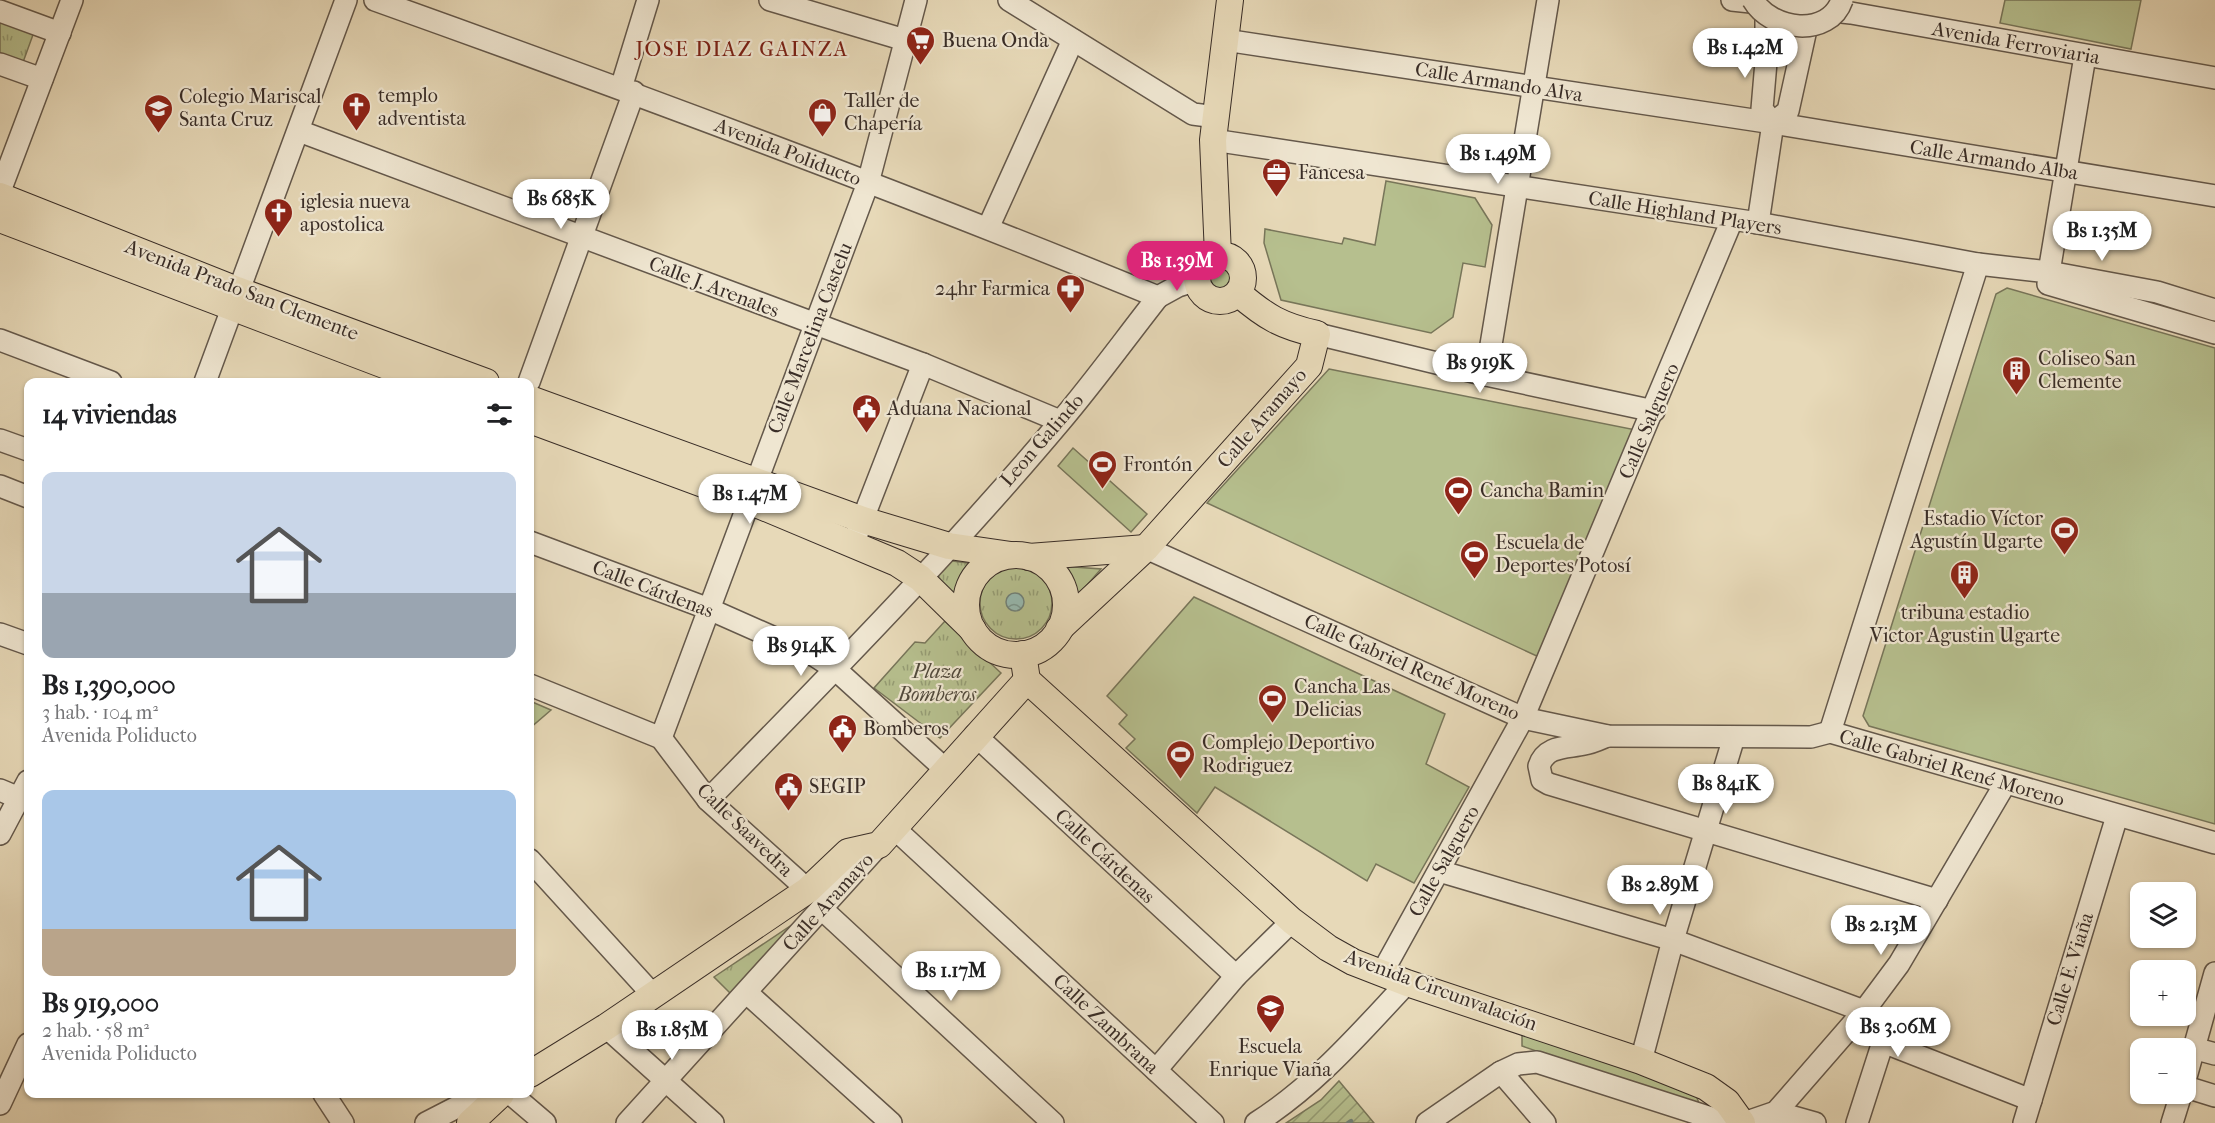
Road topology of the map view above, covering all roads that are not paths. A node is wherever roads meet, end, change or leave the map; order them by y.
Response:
1 (72, 0) edge
2 (346, 0) edge
3 (375, 0) edge
4 (648, 0) edge
5 (770, 0) edge
6 (916, 0) edge
7 (1009, 0) edge
8 (1230, 0) edge
9 (1548, 0) edge
10 (1828, 0) edge
11 (1757, 3) edge
12 (1848, 4) edge
13 (0, 11) edge
14 (1807, 26) junction
15 (60, 33) junction
16 (905, 40) junction
17 (1073, 40) junction
18 (1225, 40) junction
19 (2085, 56) junction
20 (0, 64) edge
21 (2215, 78) edge
22 (42, 80) junction
23 (1535, 87) junction
24 (627, 90) junction
25 (1773, 123) junction
26 (1214, 129) junction
27 (299, 131) junction
28 (2067, 172) junction
29 (868, 183) junction
30 (1517, 187) junction
31 (0, 191) edge
32 (0, 196) edge
33 (2215, 196) edge
34 (0, 219) edge
35 (1732, 220) junction
36 (1758, 223) junction
37 (988, 228) junction
38 (579, 237) junction
39 (1218, 255) junction
40 (1978, 264) junction
41 (2049, 272) junction
42 (1197, 280) junction
43 (2157, 292) junction
44 (1238, 293) junction
45 (1158, 297) junction
46 (234, 299) junction
47 (2215, 310) edge
48 (2150, 313) junction
49 (816, 325) junction
50 (2215, 333) edge
51 (1317, 334) junction
52 (0, 340) edge
53 (923, 364) junction
54 (1486, 375) junction
55 (100, 378) edge
56 (206, 378) edge
57 (420, 378) edge
58 (474, 378) edge
59 (530, 378) edge
60 (534, 401) edge
61 (1654, 411) junction
62 (534, 421) edge
63 (1060, 422) junction
64 (0, 440) edge
65 (24, 449) edge
66 (0, 486) edge
67 (752, 491) junction
68 (24, 495) edge
69 (858, 531) junction
70 (534, 543) edge
71 (949, 546) junction
72 (1146, 548) junction
73 (1020, 556) junction
74 (920, 578) junction
75 (709, 609) junction
76 (1059, 629) junction
77 (973, 630) junction
78 (0, 634) edge
79 (24, 643) edge
80 (1023, 654) junction
81 (836, 669) junction
82 (1028, 680) junction
83 (534, 687) edge
84 (1522, 718) junction
85 (1830, 732) junction
86 (975, 735) junction
87 (1608, 736) junction
88 (1734, 737) junction
89 (661, 738) junction
90 (945, 769) junction
91 (2005, 784) junction
92 (16, 790) edge
93 (708, 800) junction
94 (2117, 816) junction
95 (1705, 829) junction
96 (0, 834) edge
97 (886, 836) junction
98 (2215, 843) edge
99 (534, 864) edge
100 (1439, 871) junction
101 (815, 900) junction
102 (1937, 900) junction
103 (1292, 921) junction
104 (1672, 940) junction
105 (1382, 973) junction
106 (2215, 973) edge
107 (1236, 976) junction
108 (1407, 982) junction
109 (747, 993) junction
110 (653, 995) junction
111 (1864, 1011) junction
112 (606, 1027) junction
113 (2196, 1038) edge
114 (1883, 1042) junction
115 (2196, 1048) edge
116 (2215, 1054) edge
117 (1641, 1061) junction
118 (1156, 1070) junction
119 (22, 1072) edge
120 (534, 1072) edge
121 (1501, 1072) junction
122 (666, 1083) junction
123 (2196, 1090) edge
124 (2215, 1096) edge
125 (327, 1098) edge
126 (481, 1098) edge
127 (497, 1098) edge
128 (516, 1098) edge
129 (2031, 1100) junction
130 (0, 1104) edge
131 (2178, 1104) edge
132 (1776, 1112) junction
133 (343, 1123) edge
134 (426, 1123) edge
135 (470, 1123) edge
136 (545, 1123) edge
137 (627, 1123) edge
138 (713, 1123) edge
139 (891, 1123) edge
140 (1053, 1123) edge
141 (1213, 1123) edge
142 (1256, 1123) edge
143 (1427, 1123) edge
144 (1545, 1123) edge
145 (1742, 1123) edge
146 (1815, 1123) edge
147 (1857, 1123) edge
148 (2024, 1123) edge
149 (2172, 1123) edge

1 - 15 street
2 - 27 street
3 - 24 street, Avenida Poliducto
4 - 24 street
5 - 16 street
6 - 16 street, Calle Marcelina Castelu
7 - 17 street, Calle Highland Players
8 - 18 main road
9 - 23 street
10 - 11 street
11 - 12 street, bridge
11 - 14 street
11 - 25 street
12 - 14 street
12 - 19 street, Avenida Ferroviaria
13 - 15 street
14 - 25 street
15 - 22 street
16 - 29 street, Calle Marcelina Castelu
17 - 26 street, Calle Highland Players
17 - 37 street
18 - 23 street, Calle Armando Alva
18 - 26 main road
19 - 21 street, Avenida Ferroviaria
19 - 28 street
20 - 22 street
22 - 31 street
23 - 25 street, Calle Armando Alva
23 - 30 street
24 - 29 street, Avenida Poliducto
24 - 38 street
25 - 28 street, Calle Armando Alba
25 - 36 street
26 - 30 street, Calle Highland Players
26 - 39 main road
27 - 38 street, Calle J. Arenales
27 - 46 street
28 - 33 street, Calle Armando Alba
28 - 41 street
29 - 37 street, Avenida Poliducto
29 - 49 street, Calle Marcelina Castelu
30 - 35 street, Calle Highland Players
30 - 54 street
32 - 46 main road, Avenida Prado San Clemente
34 - 46 main road, Avenida Prado San Clemente
35 - 36 street, Calle Highland Players
35 - 61 street, Calle Salguero
36 - 40 street, Calle Highland Players
37 - 45 street, Avenida Poliducto
38 - 49 street, Calle J. Arenales
38 - 59 street
39 - 42 main road
39 - 44 main road
40 - 41 street
40 - 48 street
40 - 85 street
41 - 43 street
42 - 44 main road
42 - 45 street
43 - 47 street
43 - 48 street
44 - 51 main road
45 - 63 street, Leon Galindo
46 - 56 street
46 - 57 main road, Avenida Prado San Clemente
46 - 58 main road, Avenida Prado San Clemente
48 - 50 street
49 - 53 street, Calle J. Arenales
49 - 67 street, Calle Marcelina Castelu
51 - 54 street
51 - 72 main road, Calle Aramayo
52 - 55 street
53 - 63 street, Calle J. Arenales
53 - 69 street
54 - 61 street
60 - 67 main road
61 - 84 street, Calle Salguero
62 - 67 main road
63 - 71 street, Leon Galindo
64 - 65 street
66 - 68 street
67 - 69 main road
67 - 75 street, Calle Marcelina Castelu
69 - 71 main road
69 - 74 main road
70 - 75 street, Calle Cárdenas
71 - 73 main road
71 - 74 street, Leon Galindo
72 - 73 main road
72 - 76 main road, Calle Aramayo
72 - 84 street, Calle Gabriel René Moreno
73 - 76 main road
73 - 77 main road
74 - 77 main road
74 - 81 street, Leon Galindo
75 - 81 street, Calle Cárdenas
75 - 89 street, Calle Marcelina Castelu
76 - 80 main road
77 - 80 main road
78 - 79 street
80 - 82 main road
81 - 90 street, Calle Cárdenas
81 - 93 street, Leon Galindo
82 - 86 main road
82 - 103 main road, Avenida Circunvalación
83 - 89 street
84 - 87 street, Calle Gabriel René Moreno
84 - 100 street, Calle Salguero
85 - 88 street, Calle Gabriel René Moreno
85 - 91 street, Calle Gabriel René Moreno
86 - 90 main road
86 - 107 street, Calle Cárdenas
87 - 88 street, Calle Gabriel René Moreno
87 - 95 street
88 - 95 street
89 - 93 street, Calle Saavedra
90 - 97 main road
91 - 94 street, Calle Gabriel René Moreno
91 - 102 street
92 - 96 street
93 - 101 street, Calle Saavedra
94 - 98 street, Calle Gabriel René Moreno
94 - 129 street, Calle E. Viaña
95 - 102 street
95 - 104 street
97 - 101 main road
97 - 118 street, Calle Zambrana
99 - 110 street
100 - 104 street
100 - 105 street, Calle Salguero
101 - 109 street, Calle Aramayo
101 - 110 main road
101 - 140 street, Calle Saavedra
102 - 111 street
103 - 105 main road, Avenida Circunvalación
103 - 107 street
104 - 111 street
104 - 117 street
105 - 108 main road, Avenida Circunvalación
106 - 113 street
107 - 118 street
108 - 117 main road, Avenida Circunvalación
108 - 142 street
109 - 122 street, Calle Aramayo
109 - 139 street
110 - 112 main road
111 - 114 street
111 - 132 street
112 - 120 main road
112 - 122 street
114 - 129 street
114 - 147 street
115 - 116 street
117 - 145 main road, Avenida Circunvalación
118 - 141 street, Calle Zambrana
119 - 130 street
121 - 143 street
121 - 144 street
121 - 145 street
122 - 137 street, Calle Aramayo
122 - 138 street
123 - 124 street
125 - 133 street
126 - 134 street
127 - 135 main road
128 - 136 street
129 - 148 street, Calle E. Viaña
131 - 149 street
132 - 145 street
132 - 146 street

